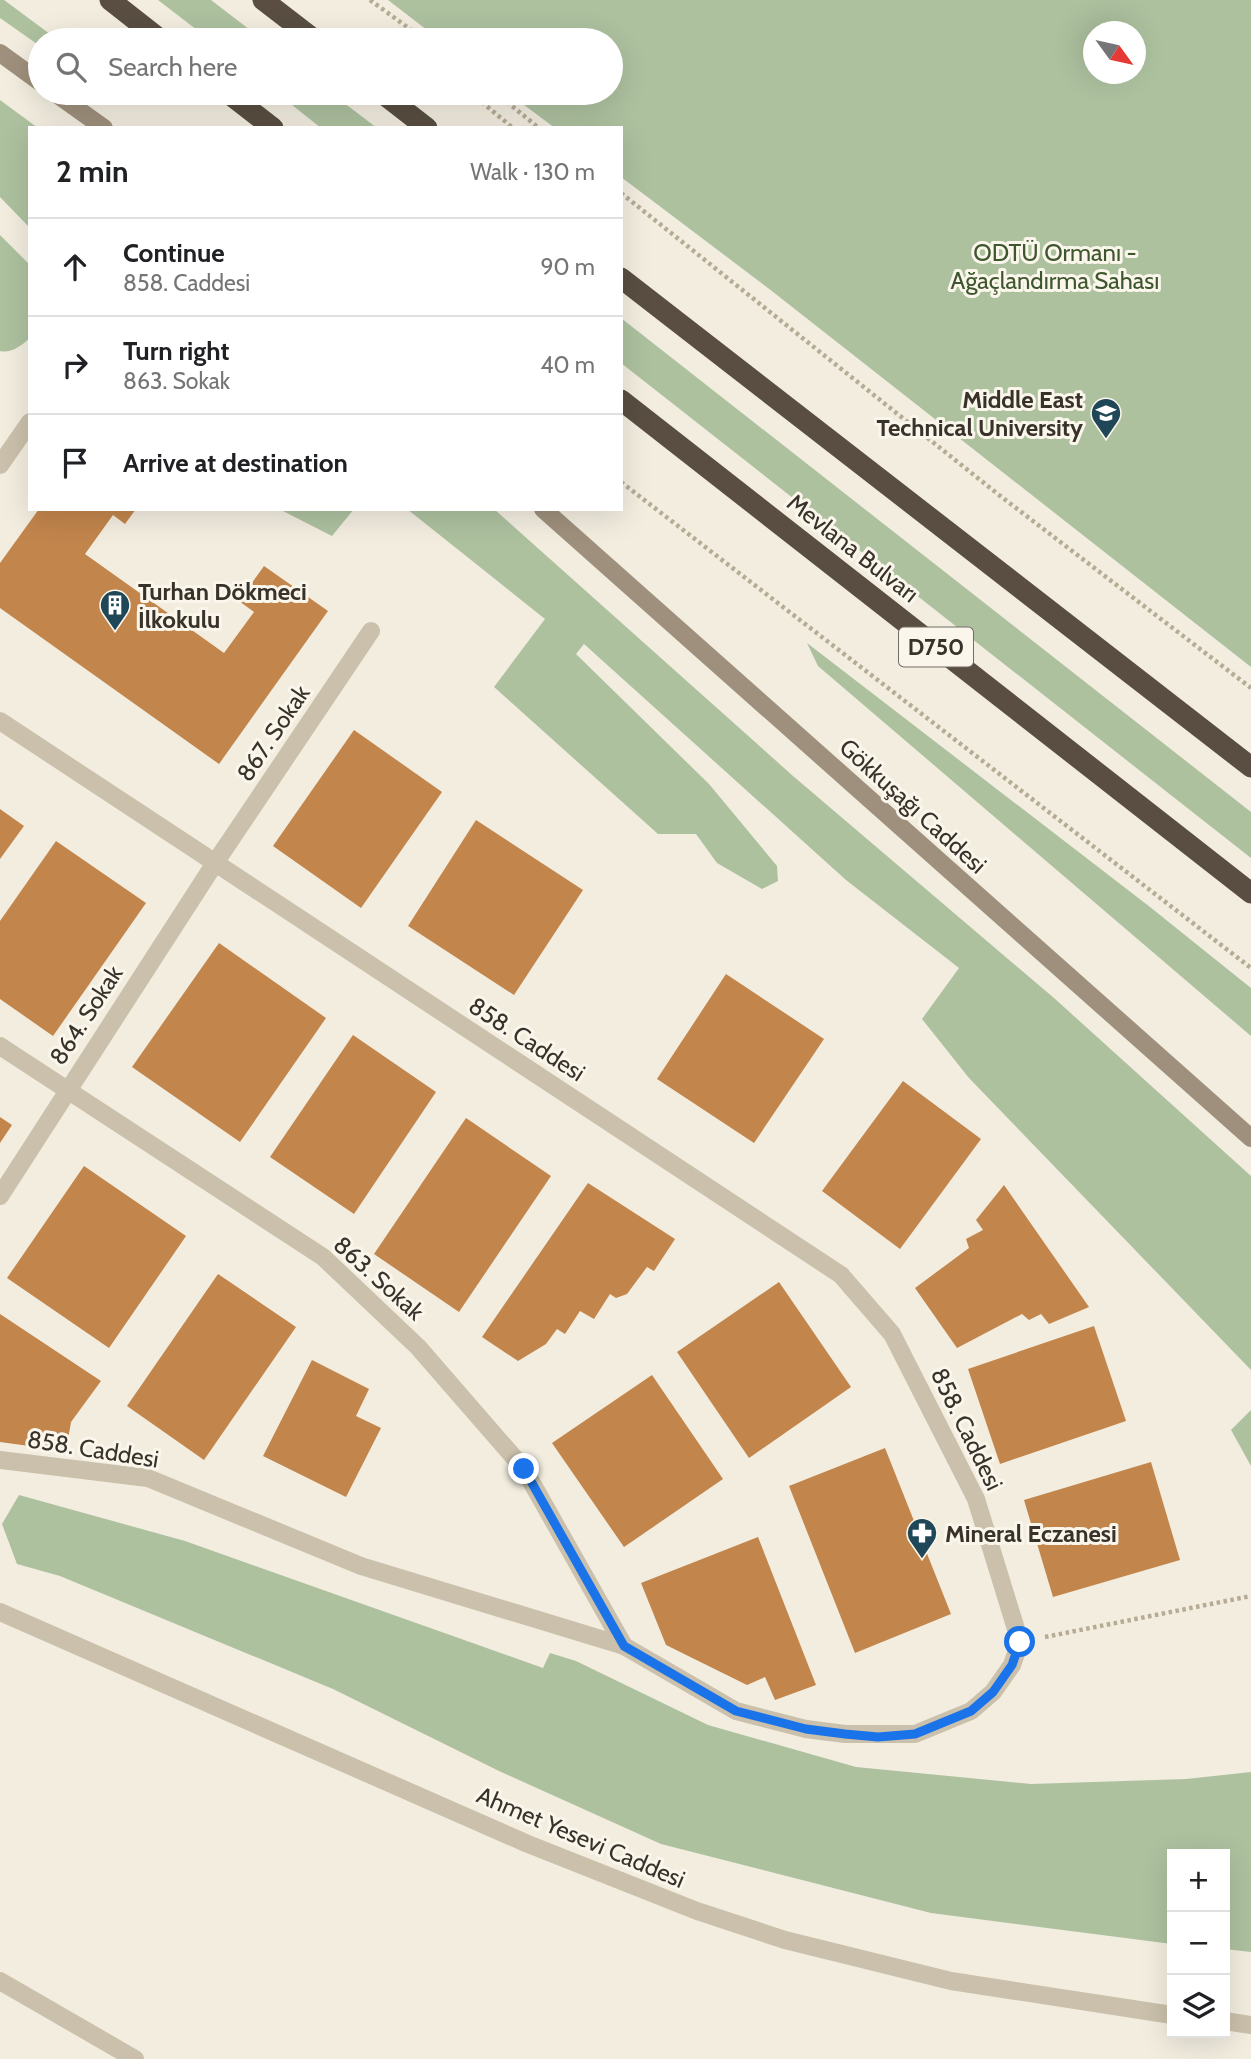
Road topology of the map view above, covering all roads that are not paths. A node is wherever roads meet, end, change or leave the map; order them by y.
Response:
1 (110, 0) edge
2 (263, 0) edge
3 (146, 28) edge
4 (299, 28) edge
5 (0, 53) edge
6 (28, 73) edge
7 (72, 105) edge
8 (243, 105) edge
9 (397, 105) edge
10 (101, 126) edge
11 (270, 126) edge
12 (424, 126) edge
13 (623, 280) edge
14 (623, 402) edge
15 (28, 425) edge
16 (0, 465) edge
17 (545, 511) edge
18 (371, 631) dead end
19 (0, 721) edge
20 (1251, 767) edge
21 (215, 863) junction
22 (1251, 893) edge
23 (0, 1046) edge
24 (66, 1090) junction
25 (1251, 1138) edge
26 (0, 1196) edge
27 (0, 1460) edge
28 (0, 1612) edge
29 (624, 1646) junction
30 (0, 1981) edge
31 (1167, 2014) edge
32 (1230, 2022) edge
33 (1251, 2025) edge
34 (135, 2059) edge

1 - 3 highway
2 - 4 highway
5 - 6 street
7 - 10 street
8 - 11 highway
9 - 12 highway
13 - 20 highway
14 - 22 highway, Mevlana Bulvarı / D750
15 - 16 street
17 - 25 street, Gökkuşağı Caddesi
18 - 21 street, 867. Sokak
19 - 21 street, 858. Caddesi
21 - 24 street, 864. Sokak
21 - 29 street, 858. Caddesi
23 - 24 street, 863. Sokak
24 - 26 street, 864. Sokak
24 - 29 street, 863. Sokak
27 - 29 street, 858. Caddesi
28 - 31 street, Ahmet Yesevi Caddesi
30 - 34 street
32 - 33 street

